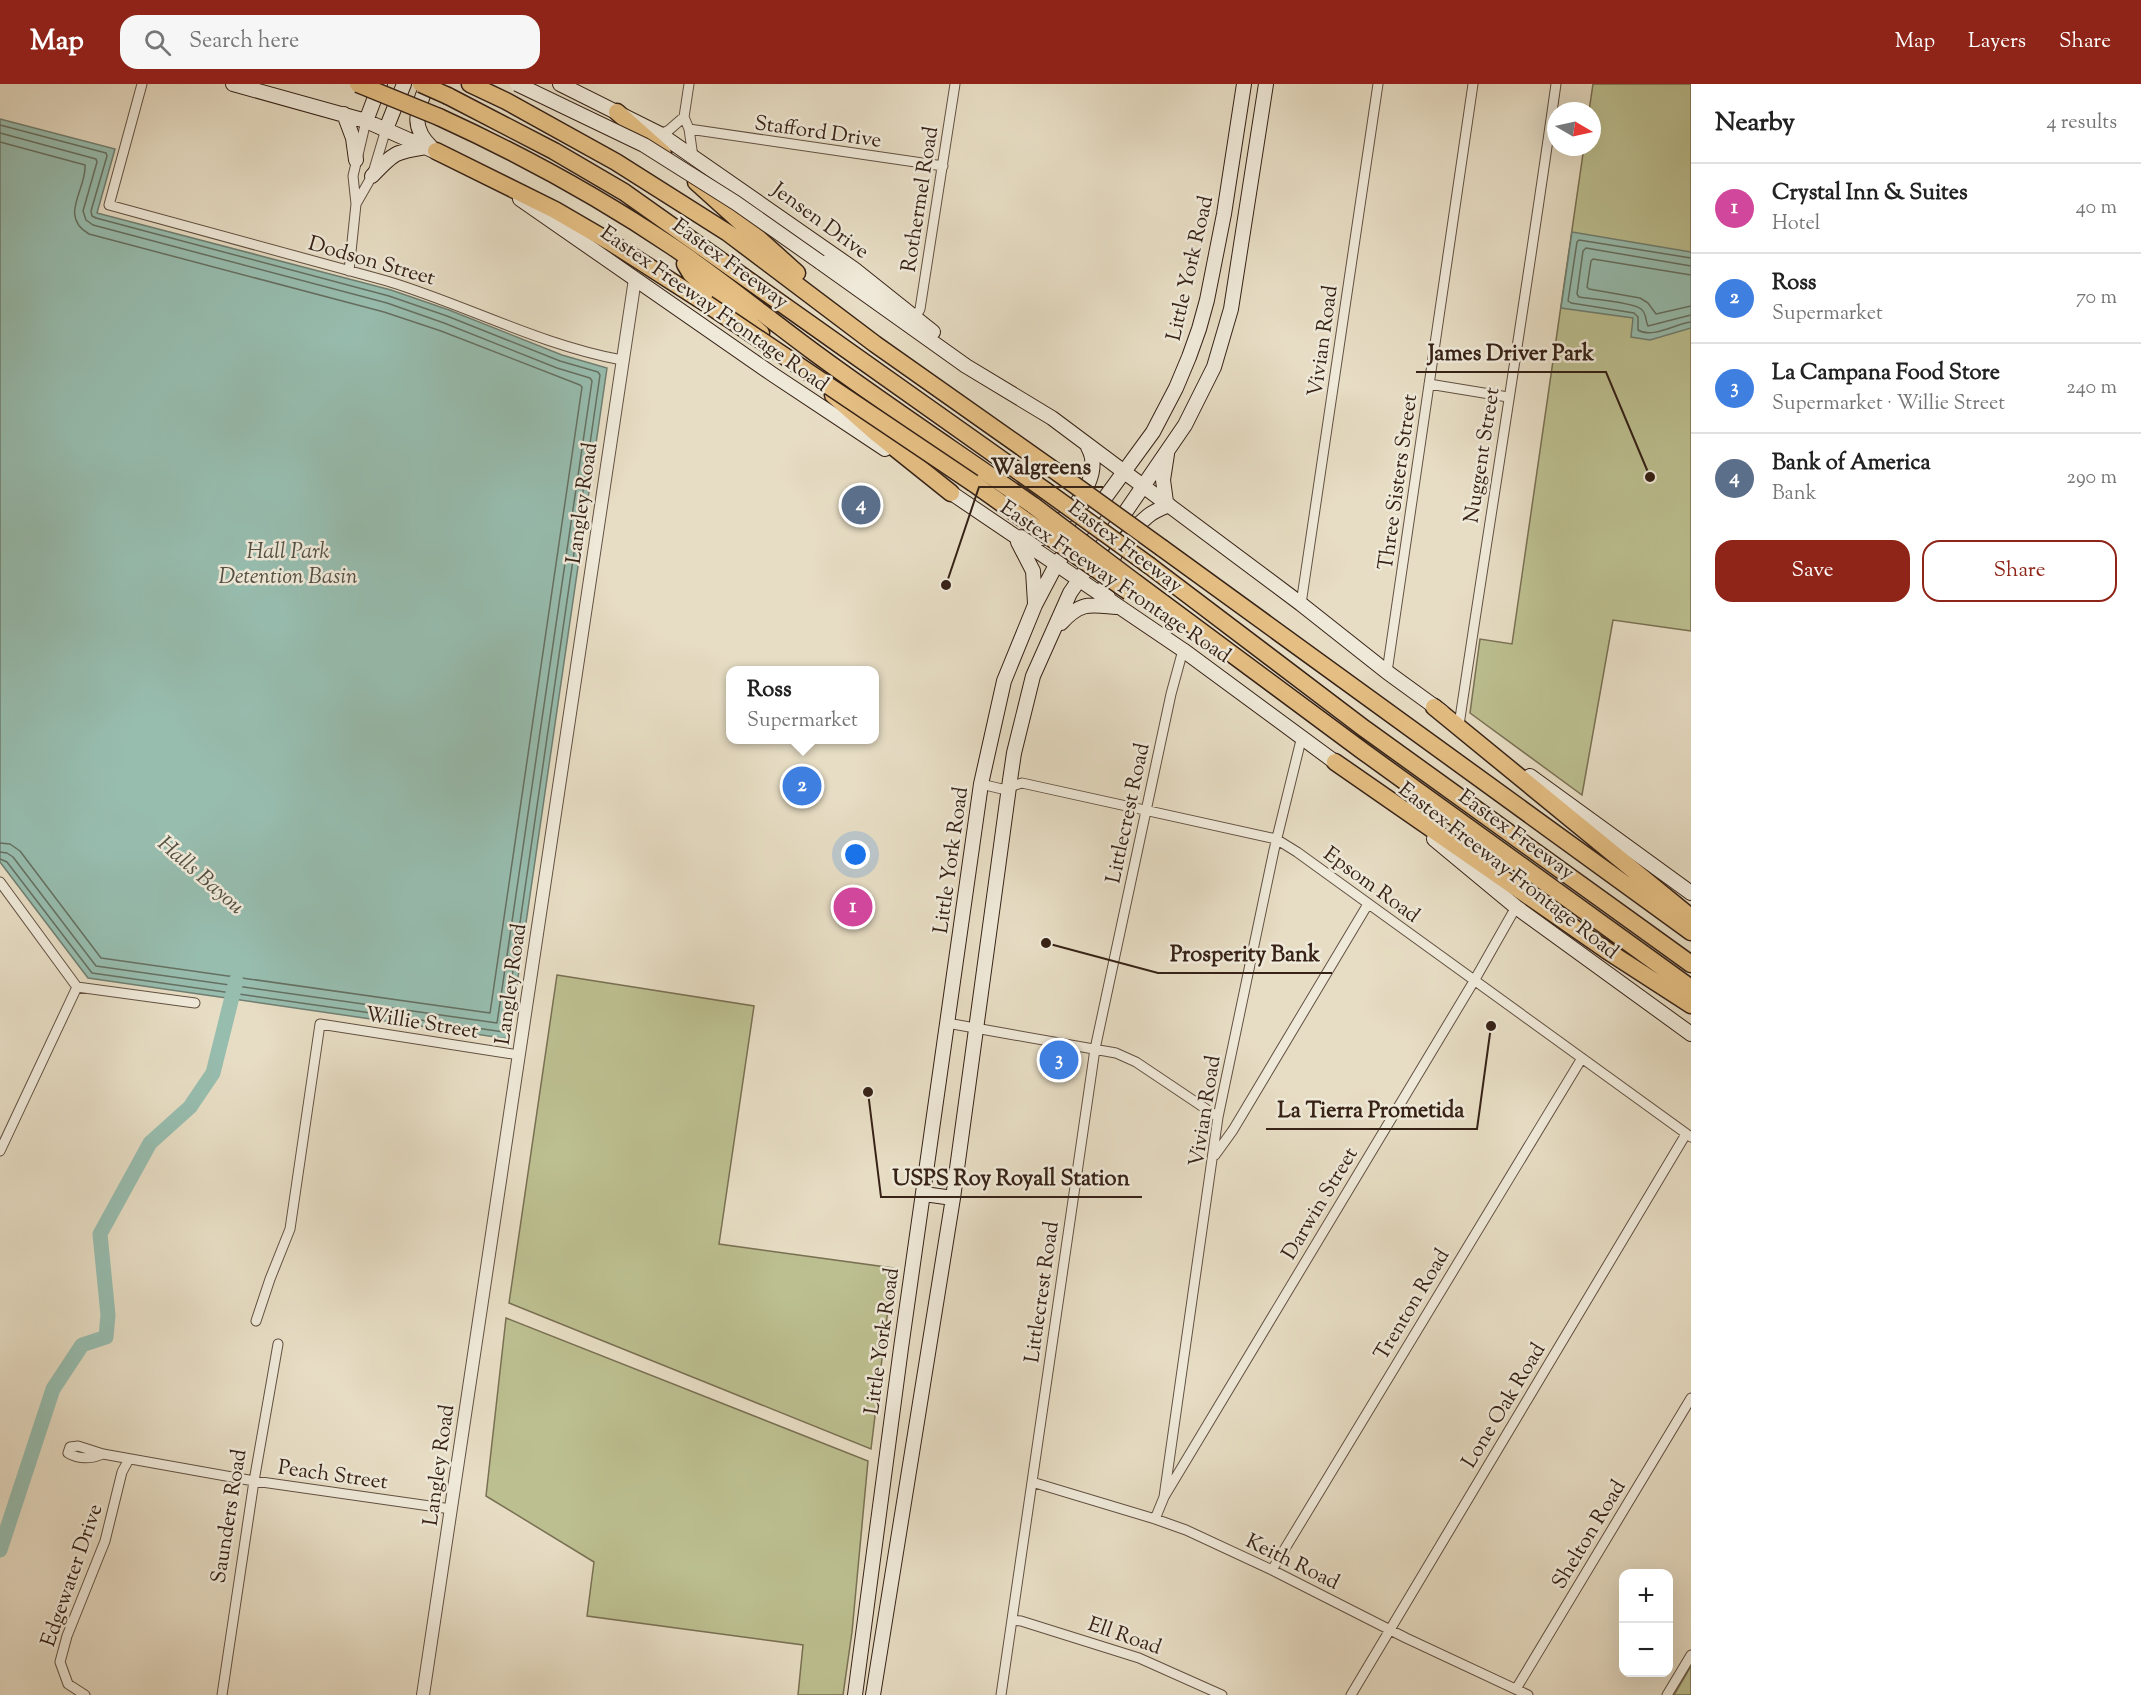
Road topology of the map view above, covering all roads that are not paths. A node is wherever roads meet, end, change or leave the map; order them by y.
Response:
1 (142, 84) edge
2 (233, 84) edge
3 (358, 84) edge
4 (380, 84) edge
5 (404, 84) edge
6 (421, 84) edge
7 (427, 84) edge
8 (470, 84) edge
9 (517, 84) edge
10 (560, 84) edge
11 (689, 84) edge
12 (954, 84) edge
13 (1244, 84) edge
14 (1266, 84) edge
15 (1378, 84) edge
16 (1473, 84) edge
17 (1556, 84) edge
18 (616, 112) junction
19 (344, 114) junction
20 (684, 117) junction
21 (366, 121) junction
22 (386, 129) junction
23 (688, 129) junction
24 (660, 134) junction
25 (432, 149) junction
26 (693, 157) junction
27 (356, 160) junction
28 (942, 166) junction
29 (372, 176) junction
30 (356, 204) junction
31 (1224, 214) junction
32 (1246, 221) junction
33 (675, 248) junction
34 (349, 271) junction
35 (635, 279) junction
36 (915, 318) junction
37 (875, 344) junction
38 (622, 360) junction
39 (1429, 384) junction
40 (1508, 397) junction
41 (1044, 413) junction
42 (1087, 445) junction
43 (1167, 451) junction
44 (1124, 472) junction
45 (1143, 486) junction
46 (951, 493) junction
47 (1167, 503) junction
48 (1030, 513) junction
49 (1015, 537) junction
50 (1056, 565) junction
51 (1079, 580) junction
52 (1114, 604) junction
53 (1301, 604) junction
54 (1035, 605) junction
55 (1052, 634) junction
56 (1183, 650) junction
57 (1008, 668) junction
58 (1387, 672) junction
59 (1033, 676) junction
60 (1434, 707) junction
61 (1459, 725) junction
62 (1302, 736) junction
63 (1335, 762) junction
64 (981, 784) junction
65 (1009, 787) junction
66 (1147, 810) junction
67 (1276, 839) junction
68 (0, 882) edge
69 (1691, 893) edge
70 (1368, 904) junction
71 (1516, 907) junction
72 (1691, 921) edge
73 (1691, 932) edge
74 (1691, 964) edge
75 (1474, 981) junction
76 (78, 987) junction
77 (1691, 988) edge
78 (195, 1003) dead end
79 (1691, 1005) edge
80 (947, 1023) junction
81 (976, 1029) junction
82 (1691, 1034) edge
83 (1095, 1049) junction
84 (519, 1055) junction
85 (1582, 1058) junction
86 (1218, 1116) junction
87 (1688, 1135) edge
88 (0, 1151) edge
89 (1214, 1156) junction
90 (924, 1194) junction
91 (953, 1198) junction
92 (256, 1320) dead end
93 (278, 1344) dead end
94 (1691, 1398) edge
95 (103, 1454) dead end
96 (129, 1459) junction
97 (254, 1481) junction
98 (1032, 1482) junction
99 (1164, 1497) junction
100 (452, 1509) junction
101 (1155, 1519) junction
102 (1272, 1570) junction
103 (1012, 1620) junction
104 (1390, 1630) junction
105 (1691, 1655) edge
106 (1516, 1689) junction
107 (85, 1695) edge
108 (222, 1695) edge
109 (423, 1695) edge
110 (855, 1695) edge
111 (873, 1695) edge
112 (1001, 1695) edge
113 (1222, 1695) edge
114 (1351, 1695) edge
115 (1528, 1695) edge
116 (1667, 1695) edge

1 - 34 street, Dodson Street
2 - 19 main road, Eastex Freeway Frontage Road
3 - 33 highway, Eastex Freeway, bridge
4 - 21 main road
5 - 22 main road
6 - 74 highway, bridge
7 - 25 main road
8 - 37 highway, Eastex Freeway
9 - 41 main road, bridge
10 - 18 main road, Jensen Drive
11 - 20 street
12 - 28 street, Rothermel Road
13 - 31 main road, Little York Road
14 - 32 main road, Little York Road
15 - 53 street, Vivian Road
16 - 39 street, Three Sisters Street
17 - 40 street, Nuggent Street
18 - 24 main road, Jensen Drive
18 - 37 highway
19 - 21 main road, Eastex Freeway Frontage Road
19 - 27 main road
20 - 23 street
20 - 24 street
21 - 22 main road, Eastex Freeway Frontage Road
21 - 27 street
22 - 25 main road, Eastex Freeway Frontage Road
22 - 29 street
23 - 26 street
23 - 28 street, Stafford Drive
24 - 26 main road, Jensen Drive
25 - 29 main road
25 - 35 main road, Eastex Freeway Frontage Road
25 - 48 highway, bridge
26 - 36 main road, Jensen Drive
27 - 30 street
28 - 36 street, Rothermel Road
29 - 30 street
30 - 34 street
31 - 32 main road
31 - 44 main road, Little York Road
32 - 43 main road, Little York Road
33 - 46 highway
33 - 48 highway, Eastex Freeway
34 - 38 street, Dodson Street
35 - 38 street, Langley Road
35 - 46 main road, Eastex Freeway Frontage Road
36 - 41 main road, Jensen Drive
37 - 73 highway, Eastex Freeway, bridge
38 - 84 street, Langley Road
39 - 40 street
39 - 58 street, Three Sisters Street
40 - 61 street, Nuggent Street
41 - 42 main road
42 - 44 main road
42 - 49 main road
43 - 45 main road, Little York Road
43 - 47 main road
44 - 45 main road
44 - 50 main road, Little York Road
45 - 47 main road
45 - 51 main road, Little York Road
46 - 49 main road, Eastex Freeway Frontage Road
47 - 52 main road
47 - 53 main road
48 - 77 highway, Eastex Freeway, bridge
49 - 50 main road, Eastex Freeway Frontage Road
49 - 54 main road
50 - 51 main road, Eastex Freeway Frontage Road
50 - 54 main road, Little York Road
51 - 52 main road, Eastex Freeway Frontage Road
51 - 55 main road, Little York Road
52 - 55 main road
52 - 56 main road, Eastex Freeway Frontage Road
53 - 58 main road
54 - 57 main road, Little York Road
55 - 59 main road, Little York Road
56 - 62 main road, Eastex Freeway Frontage Road
56 - 66 street, Littlecrest Road
57 - 59 main road
57 - 64 main road, Little York Road
58 - 60 main road
59 - 65 main road, Little York Road
60 - 61 main road
60 - 72 highway
61 - 69 main road
62 - 63 main road, Eastex Freeway Frontage Road
62 - 67 street, Vivian Road
63 - 71 main road, Eastex Freeway Frontage Road
63 - 79 highway
64 - 65 street, Epsom Road
64 - 80 main road, Little York Road
65 - 66 street, Epsom Road
65 - 81 main road, Little York Road
66 - 67 street, Epsom Road
66 - 83 street, Littlecrest Road
67 - 70 street, Epsom Road
67 - 86 street, Vivian Road
68 - 76 street
70 - 75 street, Epsom Road
70 - 89 street
71 - 75 street, Darwin Street
71 - 82 main road, Eastex Freeway Frontage Road
75 - 85 street, Epsom Road
75 - 99 street, Darwin Street
76 - 78 street
76 - 88 street
80 - 81 street
80 - 90 main road, Little York Road
81 - 83 street
81 - 91 main road, Little York Road
83 - 86 street
83 - 98 street, Littlecrest Road
84 - 92 street, Willie Street
84 - 100 street, Langley Road
85 - 87 street, Epsom Road
85 - 102 street, Trenton Road
86 - 89 street, Vivian Road
87 - 104 street, Lone Oak Road
89 - 99 street, Vivian Road
90 - 91 main road
90 - 110 main road, Little York Road
91 - 111 main road, Little York Road
93 - 97 street, Saunders Road
94 - 106 street, Shelton Road
95 - 96 street, Peach Street
96 - 97 street, Peach Street
96 - 107 street, Edgewater Drive
97 - 100 street, Peach Street
97 - 108 street, Saunders Road
98 - 101 street, Keith Road
98 - 103 street, Littlecrest Road
99 - 101 street, Darwin Street
100 - 109 street, Langley Road
101 - 102 street, Keith Road
102 - 104 street, Keith Road
103 - 112 street, Littlecrest Road
103 - 113 street, Ell Road
104 - 106 street, Keith Road
104 - 114 street, Lone Oak Road
105 - 116 street
106 - 115 street, Keith Road

